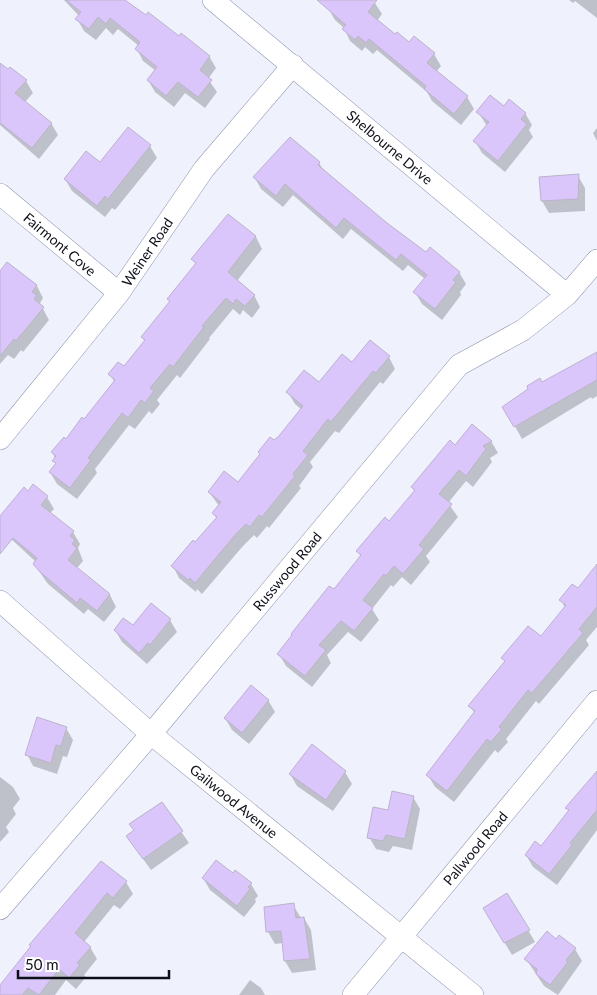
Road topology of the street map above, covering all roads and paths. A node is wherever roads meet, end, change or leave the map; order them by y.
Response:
1 (213, 0) edge
2 (293, 66) junction
3 (0, 194) edge
4 (597, 260) edge
5 (119, 293) junction
6 (567, 295) junction
7 (0, 439) edge
8 (0, 602) edge
9 (597, 701) edge
10 (151, 734) junction
11 (0, 909) edge
12 (401, 937) junction
13 (354, 995) edge
14 (473, 995) edge

1 - 2 street, Shelbourne Drive
2 - 5 street, Weiner Road
2 - 6 street, Shelbourne Drive
3 - 5 street, Fairmont Cove
4 - 6 street, Russwood Road
5 - 7 street, Weiner Road
6 - 10 street, Russwood Road
8 - 10 street, Gailwood Avenue
9 - 12 street, Pallwood Road
10 - 11 street, Russwood Road
10 - 12 street, Gailwood Avenue
12 - 13 street, Pallwood Road
12 - 14 street, Gailwood Avenue

